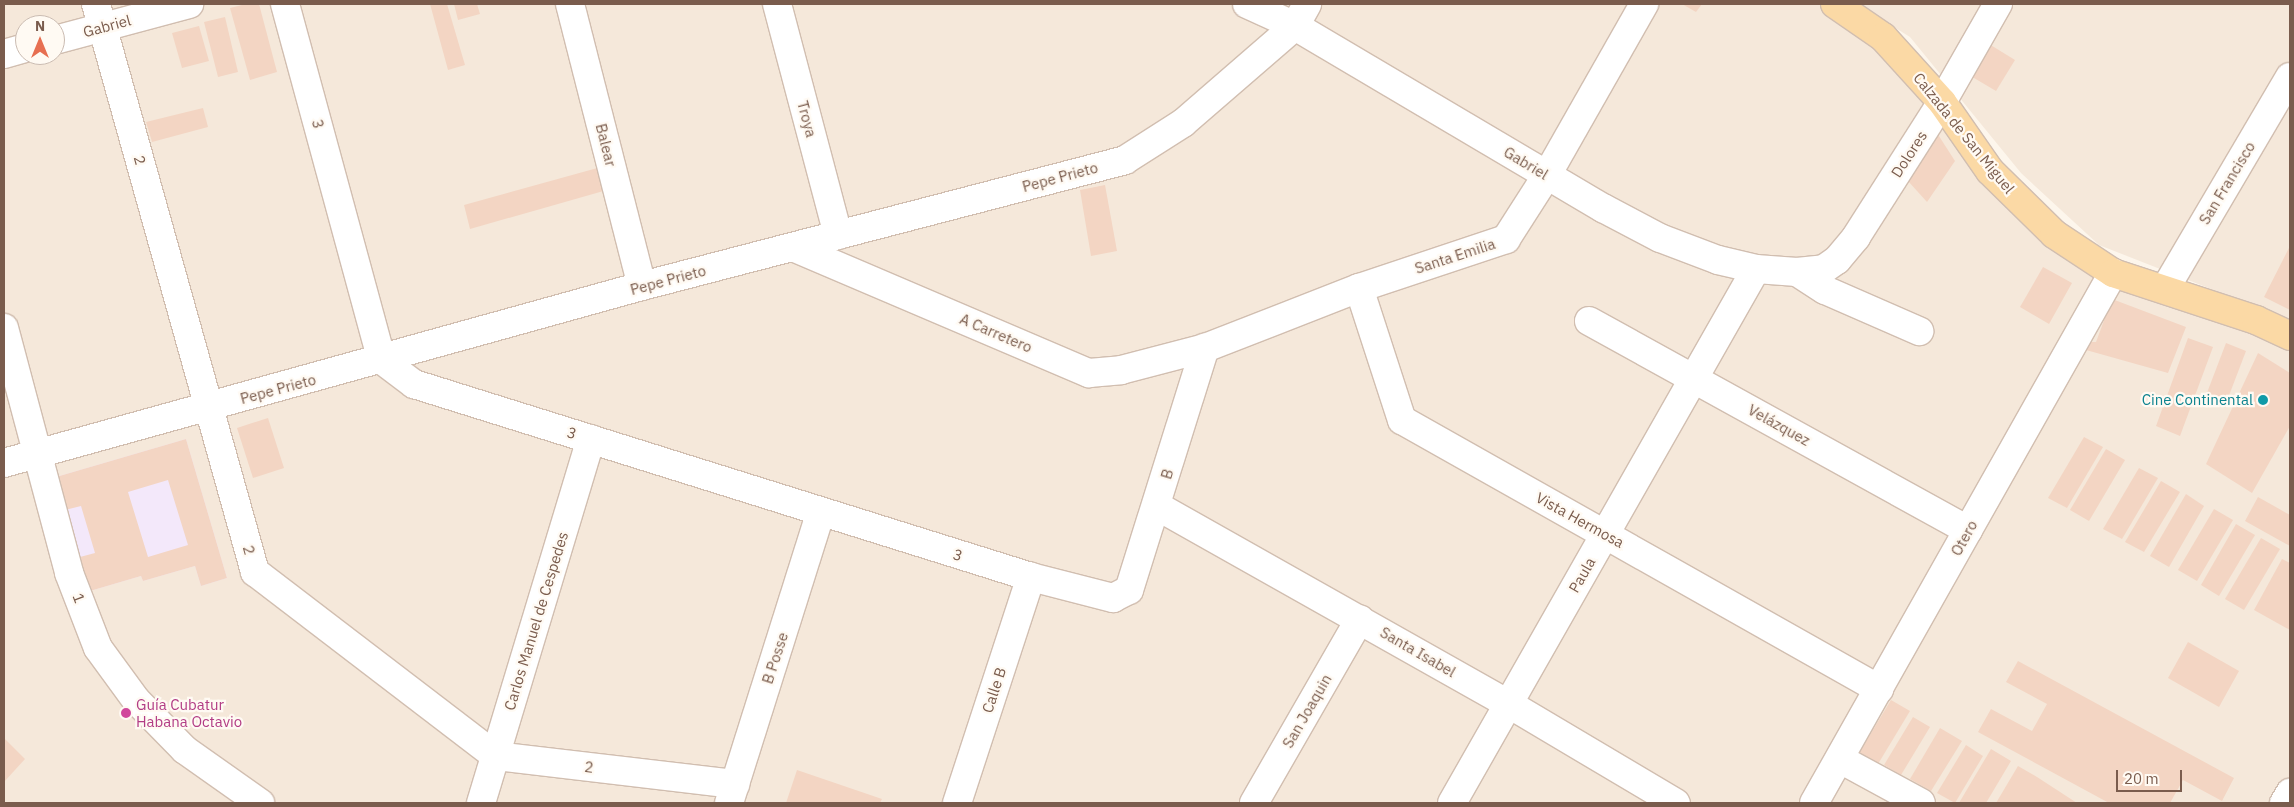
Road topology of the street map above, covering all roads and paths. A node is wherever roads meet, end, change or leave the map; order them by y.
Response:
1 (189, 4) edge
2 (285, 4) edge
3 (570, 4) edge
4 (777, 4) edge
5 (1247, 4) edge
6 (1644, 4) edge
7 (1835, 4) edge
8 (1998, 4) edge
9 (100, 15) edge
10 (1301, 15) edge
11 (65, 34) edge
12 (2290, 77) edge
13 (1942, 102) junction
14 (1547, 176) junction
15 (838, 235) junction
16 (793, 247) junction
17 (1756, 269) junction
18 (1824, 269) joint
19 (1797, 272) junction
20 (2114, 273) junction
21 (642, 286) junction
22 (1359, 288) junction
23 (2165, 289) junction
24 (1589, 321) dead end
25 (4, 328) edge
26 (1919, 331) dead end
27 (2290, 336) edge
28 (1205, 348) junction
29 (382, 360) junction
30 (1694, 378) junction
31 (209, 408) junction
32 (591, 439) junction
33 (39, 454) junction
34 (4, 463) edge
35 (1157, 506) junction
36 (821, 512) junction
37 (1968, 530) junction
38 (1605, 534) junction
39 (1031, 577) junction
40 (1122, 596) joint
41 (1360, 619) junction
42 (1879, 689) junction
43 (1509, 704) junction
44 (496, 756) junction
45 (1840, 759) junction
46 (2290, 793) edge
47 (732, 794) edge
48 (260, 803) edge
49 (481, 803) edge
50 (957, 803) edge
51 (1254, 803) edge
52 (1452, 803) edge
53 (1676, 803) edge
54 (1814, 803) edge
55 (1921, 803) edge
56 (2284, 803) edge

1 - 9 street, Gabriel
2 - 29 street, 3
3 - 21 street, Balear
4 - 15 street, Troya
5 - 10 street, Gabriel
6 - 14 street, Santa Emilia
7 - 13 main road, Calzada de San Miguel
8 - 13 street, Dolores
9 - 11 street, Gabriel
9 - 31 street, 2
10 - 14 street, Gabriel
10 - 15 street, Pepe Prieto
12 - 23 street, San Francisco
13 - 18 street, Dolores
13 - 20 main road, Calzada de San Miguel
14 - 17 street, Gabriel
14 - 22 street, Santa Emilia
15 - 16 street, Pepe Prieto
16 - 21 street, Pepe Prieto
16 - 28 street, A Carretero
17 - 19 street, Gabriel
17 - 30 street, Paula
18 - 19 street, Gabriel
19 - 26 street
20 - 23 main road, Calzada de San Miguel
20 - 37 street, Otero
21 - 29 street, Pepe Prieto
22 - 28 street, Santa Emilia
22 - 38 street, Vista Hermosa
23 - 27 main road, Calzada de San Miguel
24 - 30 street, Velázquez
25 - 33 street, 1
28 - 35 street, B
29 - 31 street, Pepe Prieto
29 - 32 street, 3
30 - 37 street, Velázquez
30 - 38 street, Paula
31 - 33 street, Pepe Prieto
31 - 44 street, 2
32 - 36 street, 3
32 - 44 street, Carlos Manuel de Cespedes
33 - 34 street, Pepe Prieto
33 - 48 street, 1
35 - 40 street, B
35 - 41 street, Santa Isabel
36 - 39 street, 3
36 - 47 street, B Posse
37 - 42 street, Otero
38 - 42 street, Vista Hermosa
38 - 43 street, Paula
39 - 40 street, 3
39 - 50 street, Calle B
41 - 43 street, Santa Isabel
41 - 51 street, San Joaquin
42 - 45 street, Otero
43 - 52 street, Paula
43 - 53 street, Santa Isabel
44 - 47 street, 2
44 - 49 street, Carlos Manuel de Cespedes
45 - 54 street, Otero
45 - 55 street
46 - 56 street

